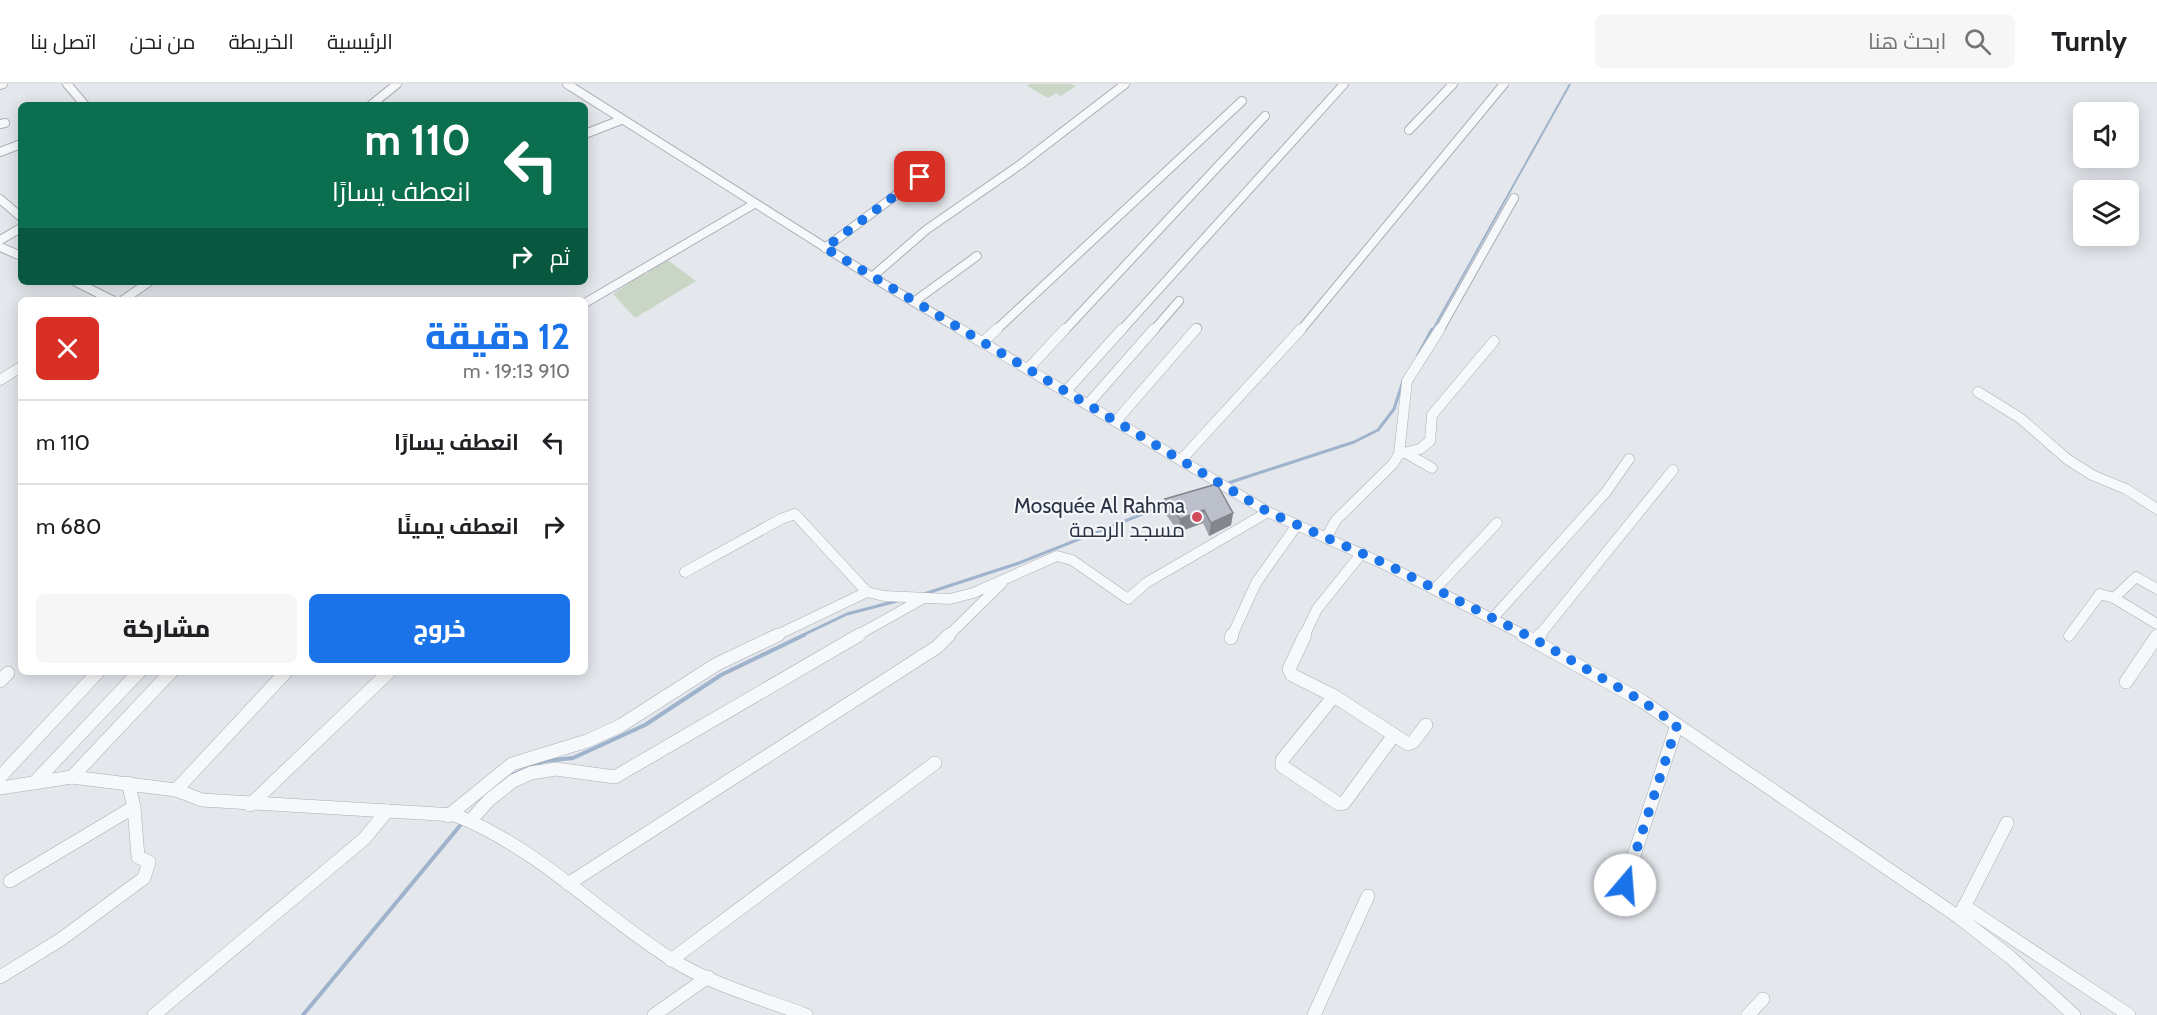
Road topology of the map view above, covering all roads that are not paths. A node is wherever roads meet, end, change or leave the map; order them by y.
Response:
1 (67, 84) edge
2 (397, 84) edge
3 (567, 84) edge
4 (1125, 84) edge
5 (1344, 84) edge
6 (1453, 84) edge
7 (1504, 84) edge
8 (1242, 101) dead end
9 (82, 102) edge
10 (374, 102) edge
11 (1265, 116) dead end
12 (621, 120) junction
13 (1409, 130) dead end
14 (588, 133) edge
15 (18, 145) edge
16 (0, 152) edge
17 (939, 163) dead end
18 (1514, 198) dead end
19 (0, 200) edge
20 (754, 204) junction
21 (18, 214) edge
22 (18, 230) edge
23 (0, 240) edge
24 (0, 247) edge
25 (825, 248) junction
26 (18, 255) edge
27 (977, 256) dead end
28 (872, 277) junction
29 (82, 285) edge
30 (145, 285) edge
31 (106, 297) edge
32 (127, 297) edge
33 (588, 301) edge
34 (915, 301) junction
35 (1179, 301) dead end
36 (1197, 328) dead end
37 (1494, 341) dead end
38 (983, 342) junction
39 (1029, 368) junction
40 (18, 369) edge
41 (0, 380) edge
42 (1067, 390) junction
43 (1978, 392) dead end
44 (1089, 403) junction
45 (1117, 420) junction
46 (1402, 453) junction
47 (1629, 459) dead end
48 (1181, 460) junction
49 (1432, 468) dead end
50 (1673, 470) dead end
51 (2157, 509) edge
52 (1268, 512) junction
53 (1497, 523) dead end
54 (1297, 525) junction
55 (1326, 538) junction
56 (1362, 554) junction
57 (685, 572) dead end
58 (1007, 579) junction
59 (1435, 589) junction
60 (2157, 590) edge
61 (867, 592) junction
62 (924, 598) junction
63 (2114, 598) junction
64 (1493, 618) junction
65 (2157, 624) edge
66 (2069, 636) dead end
67 (2157, 636) edge
68 (1231, 638) dead end
69 (1536, 640) junction
70 (95, 675) edge
71 (136, 675) edge
72 (168, 675) edge
73 (283, 675) edge
74 (386, 675) edge
75 (2126, 682) dead end
76 (1334, 696) junction
77 (1426, 725) dead end
78 (1677, 725) junction
79 (1394, 735) junction
80 (935, 763) dead end
81 (72, 777) junction
82 (128, 783) junction
83 (34, 784) junction
84 (1, 786) edge
85 (176, 790) junction
86 (250, 805) junction
87 (134, 807) junction
88 (387, 812) junction
89 (460, 818) junction
90 (2007, 823) dead end
91 (10, 880) dead end
92 (568, 884) junction
93 (1368, 896) dead end
94 (1617, 907) dead end
95 (1962, 912) junction
96 (671, 960) junction
97 (0, 977) edge
98 (708, 977) junction
99 (1763, 999) dead end
100 (154, 1015) edge
101 (654, 1015) edge
102 (806, 1015) edge
103 (1314, 1015) edge
104 (1748, 1015) edge
105 (2074, 1015) edge
106 (2129, 1015) edge

1 - 9 street
2 - 10 street
3 - 12 street
4 - 28 street
5 - 42 street
6 - 13 street
7 - 48 street
8 - 38 street
11 - 39 street
12 - 14 street
12 - 20 street
15 - 16 street
17 - 25 street
18 - 46 street
19 - 21 street
20 - 25 street
20 - 33 street
22 - 23 street
24 - 26 street
25 - 28 street
27 - 34 street
28 - 34 street
29 - 31 street
30 - 32 street
34 - 38 street
35 - 44 street
36 - 45 street
37 - 46 street
38 - 39 street
39 - 42 street
40 - 41 street
42 - 44 street
43 - 51 street
44 - 45 street
45 - 48 street
46 - 49 street
46 - 55 street
47 - 64 street
48 - 52 street
50 - 69 street
52 - 54 street
52 - 58 street
53 - 59 street
54 - 55 street
54 - 68 street
55 - 56 street
56 - 59 street
56 - 76 street
57 - 61 street
58 - 62 street
58 - 92 street
59 - 64 street
60 - 63 street
61 - 62 street
61 - 89 street
62 - 89 street
63 - 65 street
63 - 66 street
64 - 69 street
67 - 75 street
69 - 78 street
70 - 84 street
71 - 83 street
72 - 81 street
73 - 85 street
74 - 86 street
76 - 79 street
76 - 79 street
77 - 79 street
78 - 94 street
78 - 95 street
80 - 96 street
81 - 82 street
81 - 83 street
82 - 85 street
82 - 87 street
83 - 84 street
85 - 86 street
86 - 88 street
87 - 91 street
87 - 97 street
88 - 89 street
88 - 100 street
89 - 92 street
90 - 95 street
92 - 96 street
93 - 103 street
95 - 105 street
95 - 106 street
96 - 98 street
98 - 101 street
98 - 102 street
99 - 104 street

